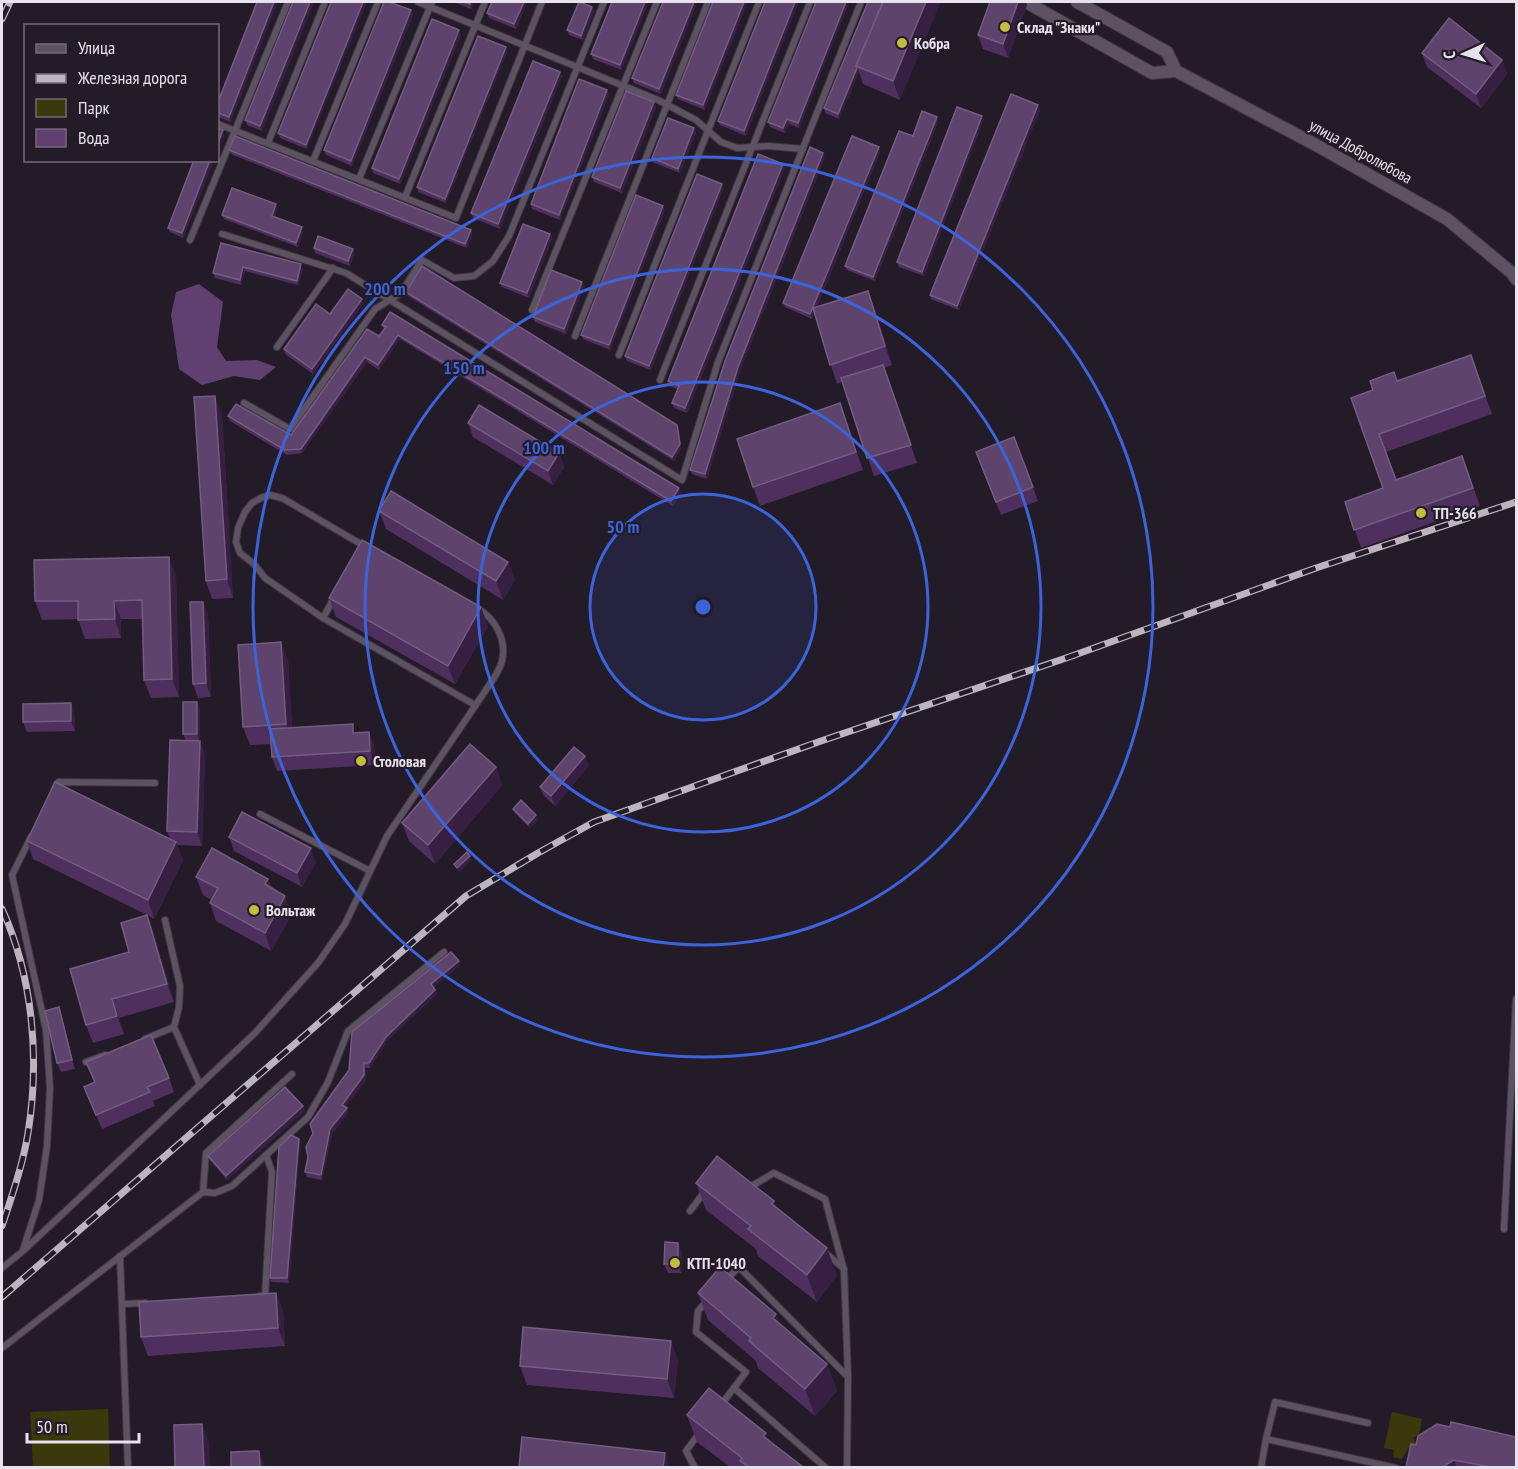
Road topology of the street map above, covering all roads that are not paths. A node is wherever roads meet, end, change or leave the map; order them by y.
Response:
1 (288, 2) edge
2 (325, 2) edge
3 (378, 2) edge
4 (418, 2) edge
5 (485, 2) edge
6 (542, 2) edge
7 (604, 2) edge
8 (657, 2) edge
9 (708, 2) edge
10 (759, 2) edge
11 (810, 2) edge
12 (861, 2) edge
13 (1026, 2) edge
14 (1077, 2) edge
15 (431, 4) edge
16 (475, 25) junction
17 (525, 46) junction
18 (578, 68) junction
19 (1176, 70) junction
20 (622, 86) junction
21 (667, 106) junction
22 (219, 124) edge
23 (236, 130) junction
24 (707, 131) junction
25 (268, 143) junction
26 (752, 147) junction
27 (803, 149) junction
28 (313, 161) junction
29 (359, 179) junction
30 (405, 197) junction
31 (222, 234) dead end
32 (190, 240) dead end
33 (333, 268) junction
34 (1516, 279) edge
35 (390, 301) junction
36 (532, 309) dead end
37 (575, 336) dead end
38 (277, 347) dead end
39 (619, 355) dead end
40 (660, 380) dead end
41 (244, 403) dead end
42 (364, 546) junction
43 (375, 551) edge
44 (358, 556) edge
45 (340, 587) edge
46 (468, 603) edge
47 (323, 618) junction
48 (475, 705) junction
49 (155, 783) dead end
50 (53, 792) edge
51 (260, 814) dead end
52 (32, 834) edge
53 (369, 871) junction
54 (165, 920) dead end
55 (444, 952) dead end
56 (1516, 999) edge
57 (174, 1027) junction
58 (141, 1041) edge
59 (108, 1054) edge
60 (86, 1062) edge
61 (292, 1074) dead end
62 (200, 1085) junction
63 (266, 1155) junction
64 (742, 1180) edge
65 (711, 1184) edge
66 (750, 1187) junction
67 (203, 1192) junction
68 (759, 1195) edge
69 (690, 1211) dead end
70 (1504, 1229) dead end
71 (819, 1247) edge
72 (23, 1251) junction
73 (120, 1256) junction
74 (2, 1268) edge
75 (844, 1270) junction
76 (718, 1289) edge
77 (253, 1297) edge
78 (711, 1297) edge
79 (158, 1302) edge
80 (122, 1304) junction
81 (2, 1348) edge
82 (848, 1377) junction
83 (734, 1388) junction
84 (714, 1415) edge
85 (1368, 1422) dead end
86 (707, 1424) edge
87 (1266, 1439) junction
88 (128, 1467) edge
89 (695, 1467) edge
90 (826, 1467) edge
91 (847, 1467) edge
92 (1261, 1467) edge
93 (1396, 1467) edge

1 - 23 lane
2 - 25 lane
3 - 28 lane
4 - 15 lane
5 - 16 lane
6 - 17 lane
7 - 18 lane
8 - 20 lane
9 - 21 lane
10 - 24 lane
11 - 26 lane
12 - 27 lane
13 - 19 street, улица Добролюбова
14 - 19 street, улица Добролюбова
15 - 16 lane
15 - 29 lane
16 - 17 lane
16 - 30 lane
17 - 18 lane
17 - 30 lane
18 - 20 lane
18 - 35 lane
19 - 34 street, улица Добролюбова
20 - 21 lane
20 - 36 lane
21 - 24 lane
21 - 37 lane
22 - 23 lane
23 - 25 lane
23 - 32 lane
24 - 26 lane
24 - 39 lane
25 - 28 lane
26 - 27 lane
26 - 40 lane
27 - 35 lane
28 - 29 lane
29 - 30 lane
31 - 33 lane
33 - 35 lane
33 - 38 lane
35 - 41 lane
42 - 43 lane
42 - 44 lane
42 - 47 lane
45 - 47 lane
46 - 48 lane
47 - 48 lane
48 - 53 lane
49 - 50 lane
51 - 53 lane
52 - 72 lane
53 - 62 lane
54 - 57 lane
55 - 63 lane
56 - 70 lane
57 - 58 lane
57 - 62 lane
59 - 60 lane
61 - 67 lane
62 - 72 lane
63 - 67 lane
63 - 77 lane
64 - 66 lane
65 - 69 lane
66 - 68 lane
66 - 75 lane
67 - 73 lane
71 - 75 lane
72 - 74 lane
73 - 80 lane
73 - 81 lane
75 - 82 lane
76 - 82 lane
78 - 83 lane
79 - 80 lane
80 - 88 lane
82 - 91 lane
83 - 84 lane
83 - 90 lane
85 - 87 lane
86 - 89 lane
87 - 92 lane
87 - 93 lane

